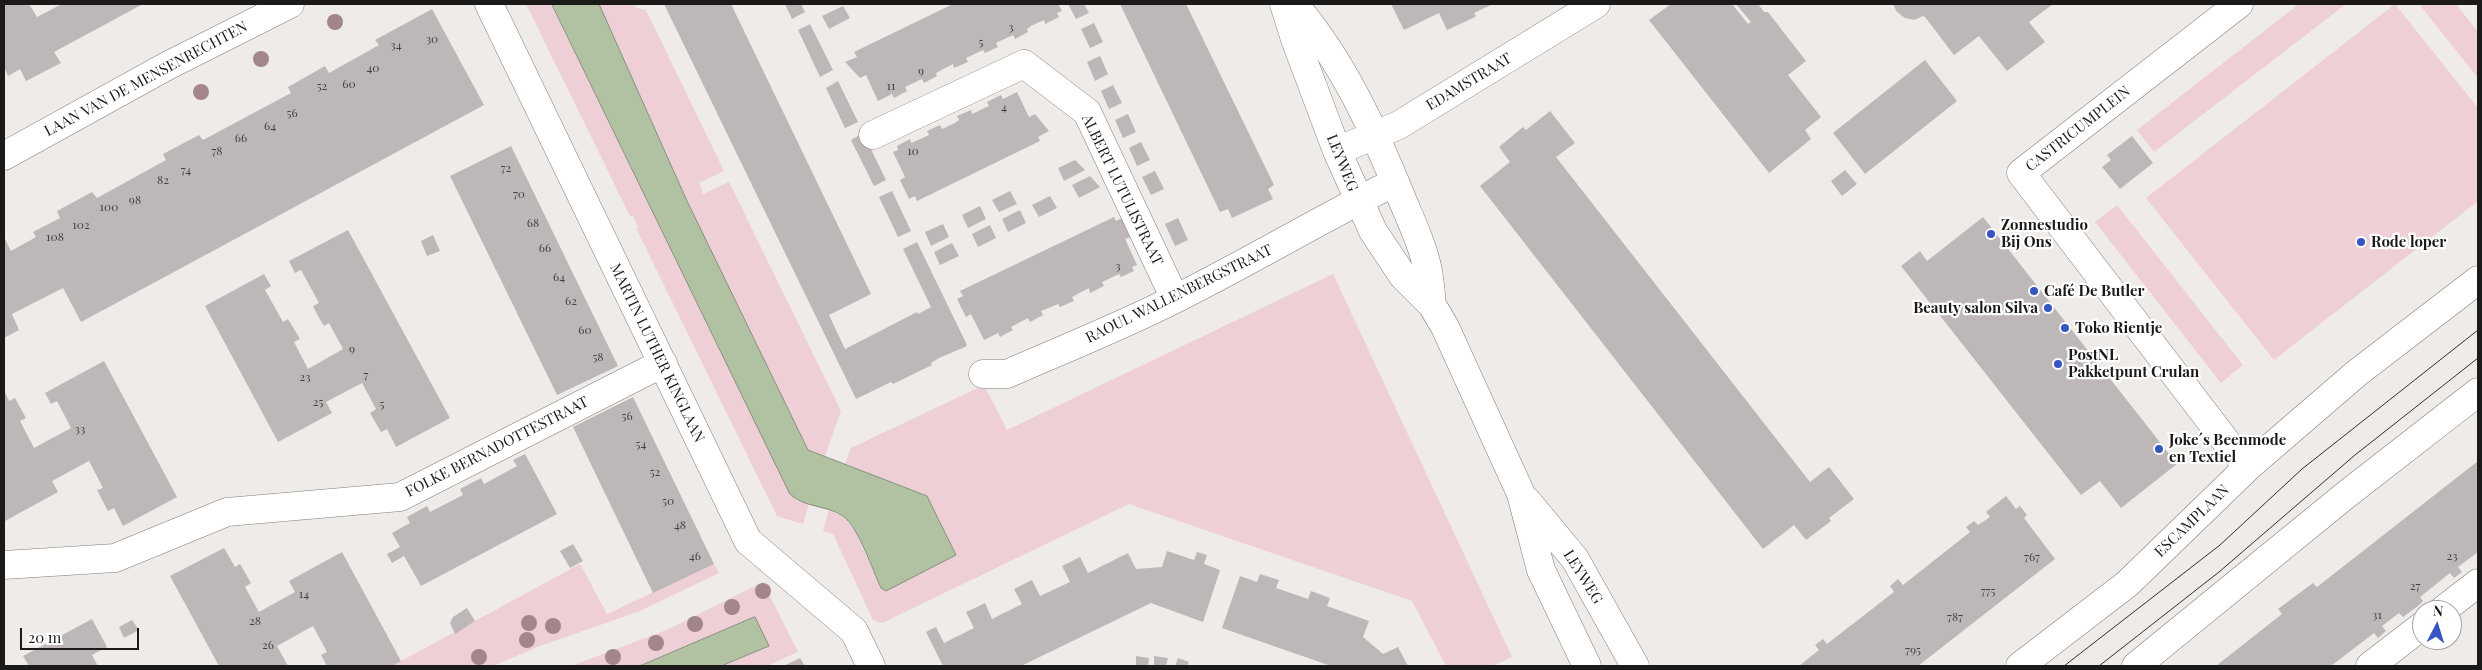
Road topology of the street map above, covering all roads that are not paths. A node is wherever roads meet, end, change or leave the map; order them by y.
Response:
1 (290, 4) edge
2 (489, 4) edge
3 (1284, 4) edge
4 (1294, 4) edge
5 (1596, 4) edge
6 (2239, 4) edge
7 (873, 135) dead end
8 (1376, 136) junction
9 (1337, 152) junction
10 (4, 156) edge
11 (1395, 182) junction
12 (1358, 201) junction
13 (2478, 280) edge
14 (1175, 299) junction
15 (1432, 305) junction
16 (663, 363) junction
17 (983, 374) dead end
18 (2478, 392) edge
19 (2249, 466) junction
20 (1521, 494) junction
21 (4, 565) edge
22 (2478, 583) edge
23 (2456, 600) edge
24 (2412, 634) edge
25 (871, 666) edge
26 (1587, 666) edge
27 (1634, 666) edge
28 (2020, 666) edge
29 (2136, 666) edge
30 (2370, 666) edge

1 - 10 street, LAAN VAN DE MENSENRECHTEN
2 - 16 street, MARTIN LUTHER KINGLAAN
3 - 9 street, LEYWEG
4 - 8 street, LEYWEG
5 - 8 street, EDAMSTRAAT
6 - 19 street, CASTRICUMPLEIN
7 - 14 street, ALBERT LUTULISTRAAT
8 - 9 street, EDAMSTRAAT
8 - 11 street, LEYWEG
9 - 12 street, LEYWEG
11 - 12 street, RAOUL WALLENBERGSTRAAT
11 - 15 street, LEYWEG
12 - 14 street, RAOUL WALLENBERGSTRAAT
12 - 15 street, LEYWEG
13 - 19 street, ESCAMPLAAN
14 - 17 street, RAOUL WALLENBERGSTRAAT
15 - 20 street, LEYWEG
16 - 21 street, FOLKE BERNADOTTESTRAAT
16 - 25 street, MARTIN LUTHER KINGLAAN
18 - 29 street
19 - 28 street, ESCAMPLAAN
20 - 26 street, LEYWEG
20 - 27 street, LEYWEG
22 - 23 street
24 - 30 street

